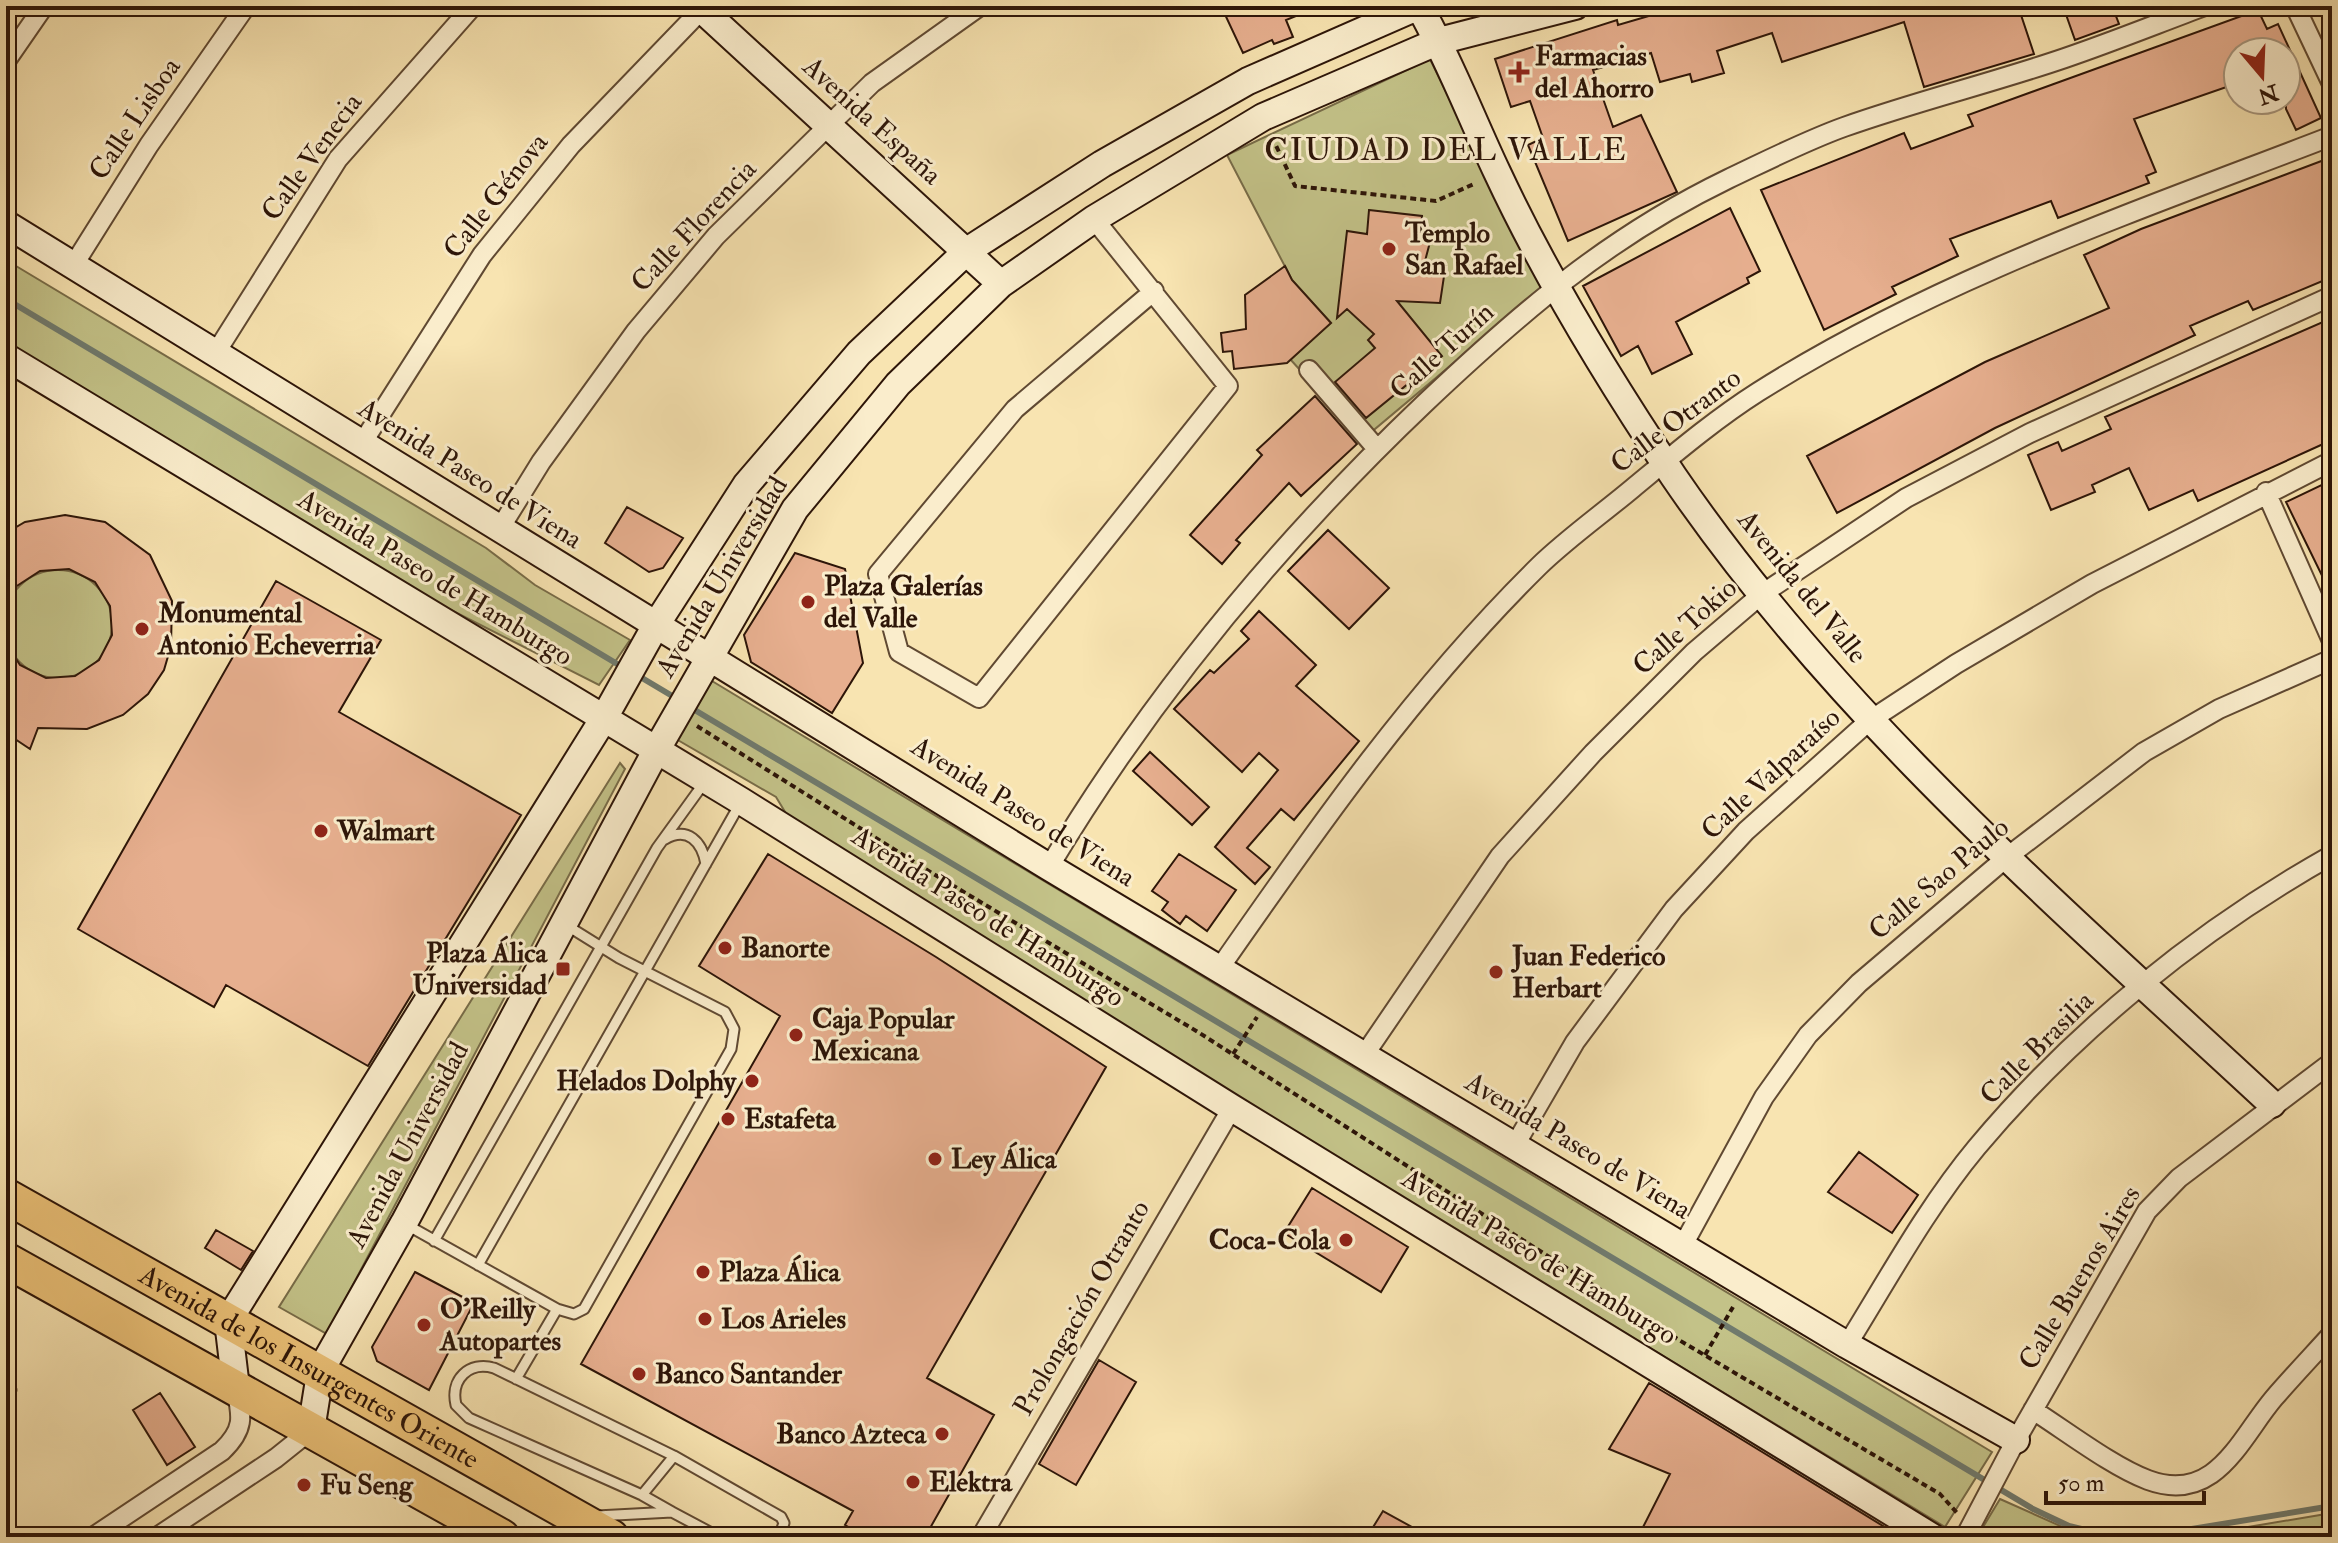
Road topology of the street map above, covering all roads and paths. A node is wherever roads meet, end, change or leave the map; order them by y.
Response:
1 (44, 6) edge
2 (246, 6) edge
3 (473, 6) edge
4 (980, 6) edge
5 (1419, 6) edge
6 (1575, 6) edge
7 (2205, 6) edge
8 (2295, 6) edge
9 (702, 7) edge
10 (1439, 41) junction
11 (6, 61) edge
12 (2332, 84) edge
13 (1263, 117) junction
14 (829, 126) junction
15 (2332, 136) edge
16 (1497, 173) junction
17 (1094, 219) junction
18 (6, 224) edge
19 (967, 251) junction
20 (73, 266) junction
21 (1001, 284) junction
22 (1556, 286) junction
23 (1154, 291) junction
24 (2332, 296) edge
25 (215, 354) junction
26 (9, 367) edge
27 (1309, 370) dead end
28 (361, 445) junction
29 (1377, 449) junction
30 (2332, 461) edge
31 (1665, 462) junction
32 (2266, 492) junction
33 (499, 530) junction
34 (1762, 594) junction
35 (2326, 609) edge
36 (656, 625) junction
37 (2332, 641) edge
38 (712, 657) junction
39 (2332, 659) edge
40 (604, 718) junction
41 (674, 720) junction
42 (1869, 721) junction
43 (657, 749) junction
44 (707, 780) junction
45 (741, 801) junction
46 (662, 842) junction
47 (2332, 855) edge
48 (2006, 858) junction
49 (706, 864) junction
50 (1049, 867) junction
51 (562, 923) junction
52 (601, 947) junction
53 (1219, 969) junction
54 (644, 971) junction
55 (2143, 984) junction
56 (1257, 1017) dead end
57 (1233, 1054) junction
58 (1365, 1054) junction
59 (2332, 1062) edge
60 (2272, 1104) junction
61 (1232, 1108) junction
62 (1515, 1145) junction
63 (6, 1196) edge
64 (404, 1223) junction
65 (434, 1241) junction
66 (1682, 1247) junction
67 (6, 1260) edge
68 (478, 1265) junction
69 (1733, 1307) dead end
70 (557, 1309) junction
71 (232, 1314) junction
72 (2332, 1334) edge
73 (1847, 1345) junction
74 (1705, 1355) junction
75 (328, 1366) junction
76 (516, 1379) junction
77 (236, 1388) junction
78 (2033, 1410) junction
79 (311, 1430) junction
80 (2016, 1440) junction
81 (674, 1456) junction
82 (642, 1495) junction
83 (672, 1512) junction
84 (597, 1523) edge
85 (1971, 1525) edge
86 (99, 1535) edge
87 (157, 1537) edge
88 (502, 1537) edge
89 (719, 1537) edge
90 (779, 1537) edge
91 (981, 1537) edge
92 (1932, 1537) edge

1 - 11 street
2 - 20 street, Calle Lisboa
3 - 25 street, Calle Venecia
4 - 14 street, Calle Florencia
5 - 10 street, Avenida del Valle
5 - 19 street, Avenida Universidad
6 - 10 street, Avenida Universidad
7 - 22 street, Calle Turín
8 - 12 street
9 - 14 street, Avenida España
9 - 28 street, Calle Génova
10 - 13 street, Avenida Universidad
10 - 16 street, Avenida del Valle
13 - 16 path
13 - 17 street, Avenida Universidad
14 - 19 street, Avenida España
14 - 33 street, Calle Florencia
15 - 31 street, Calle Otranto
16 - 22 street, Avenida del Valle
17 - 21 street, Avenida Universidad
17 - 23 street
18 - 20 street, Avenida Paseo de Viena
19 - 21 street, Avenida España
19 - 36 street, Avenida Universidad
20 - 25 street, Avenida Paseo de Viena
21 - 38 street, Avenida Universidad
22 - 29 street, Calle Turín
22 - 31 street, Avenida del Valle
23 - 23 street
24 - 34 street, Calle Tokio
25 - 28 street, Avenida Paseo de Viena
26 - 40 street, Avenida Paseo de Hamburgo
27 - 29 street
28 - 33 street, Avenida Paseo de Viena
29 - 50 street, Calle Turín
30 - 32 street, Calle Valparaíso
31 - 34 street, Avenida del Valle
31 - 53 street, Calle Otranto
32 - 35 street
32 - 42 street, Calle Valparaíso
33 - 36 street, Avenida Paseo de Viena
34 - 42 street, Avenida del Valle
34 - 58 street, Calle Tokio
35 - 37 street
36 - 38 street, Avenida Paseo de Viena
36 - 40 street, Avenida Universidad
38 - 41 street, Avenida Universidad
38 - 50 street, Avenida Paseo de Viena
39 - 48 street, Calle Sao Paulo
40 - 43 street, Avenida Paseo de Hamburgo
40 - 71 street, Avenida Universidad
41 - 43 street, Avenida Universidad
41 - 57 path
42 - 48 street, Avenida del Valle
42 - 62 street, Calle Valparaíso
43 - 44 street, Avenida Paseo de Hamburgo
43 - 51 street, Avenida Universidad
44 - 45 street, Avenida Paseo de Hamburgo
44 - 46 lane
45 - 49 lane
45 - 61 street, Avenida Paseo de Hamburgo
46 - 49 lane
46 - 52 lane
47 - 55 street, Calle Brasilia
48 - 55 street, Avenida del Valle
48 - 66 street, Calle Sao Paulo
49 - 54 lane
50 - 53 street, Avenida Paseo de Viena
51 - 52 lane
51 - 64 street, Avenida Universidad
52 - 54 lane
52 - 65 lane
53 - 58 street, Avenida Paseo de Viena
54 - 68 lane
54 - 70 lane
55 - 60 street, Avenida del Valle
55 - 73 street, Calle Brasilia
56 - 57 path
57 - 74 path
58 - 62 street, Avenida Paseo de Viena
59 - 60 street, Calle Buenos Aires
60 - 78 street, Calle Buenos Aires
61 - 91 street, Prolongación Otranto
61 - 92 street, Avenida Paseo de Hamburgo
62 - 66 street, Avenida Paseo de Viena
63 - 71 highway, Avenida de los Insurgentes Oriente
64 - 65 lane
64 - 75 street, Avenida Universidad
65 - 68 lane
66 - 73 street, Avenida Paseo de Viena
67 - 77 highway, Avenida de los Insurgentes Oriente
68 - 70 lane
69 - 74 path
70 - 76 lane
71 - 75 highway, Avenida de los Insurgentes Oriente
71 - 77 street
72 - 78 street
73 - 80 street, Avenida Paseo de Viena
74 - 85 path
75 - 79 street, Avenida Universidad
75 - 84 highway, Avenida de los Insurgentes Oriente
76 - 81 lane
76 - 82 lane
77 - 79 highway, Avenida de los Insurgentes Oriente
77 - 86 street
78 - 80 street, Calle Buenos Aires
79 - 87 street
79 - 88 highway, Avenida de los Insurgentes Oriente
80 - 85 street, Calle Buenos Aires
81 - 82 lane
81 - 90 lane
82 - 83 lane
83 - 84 lane
83 - 89 lane

